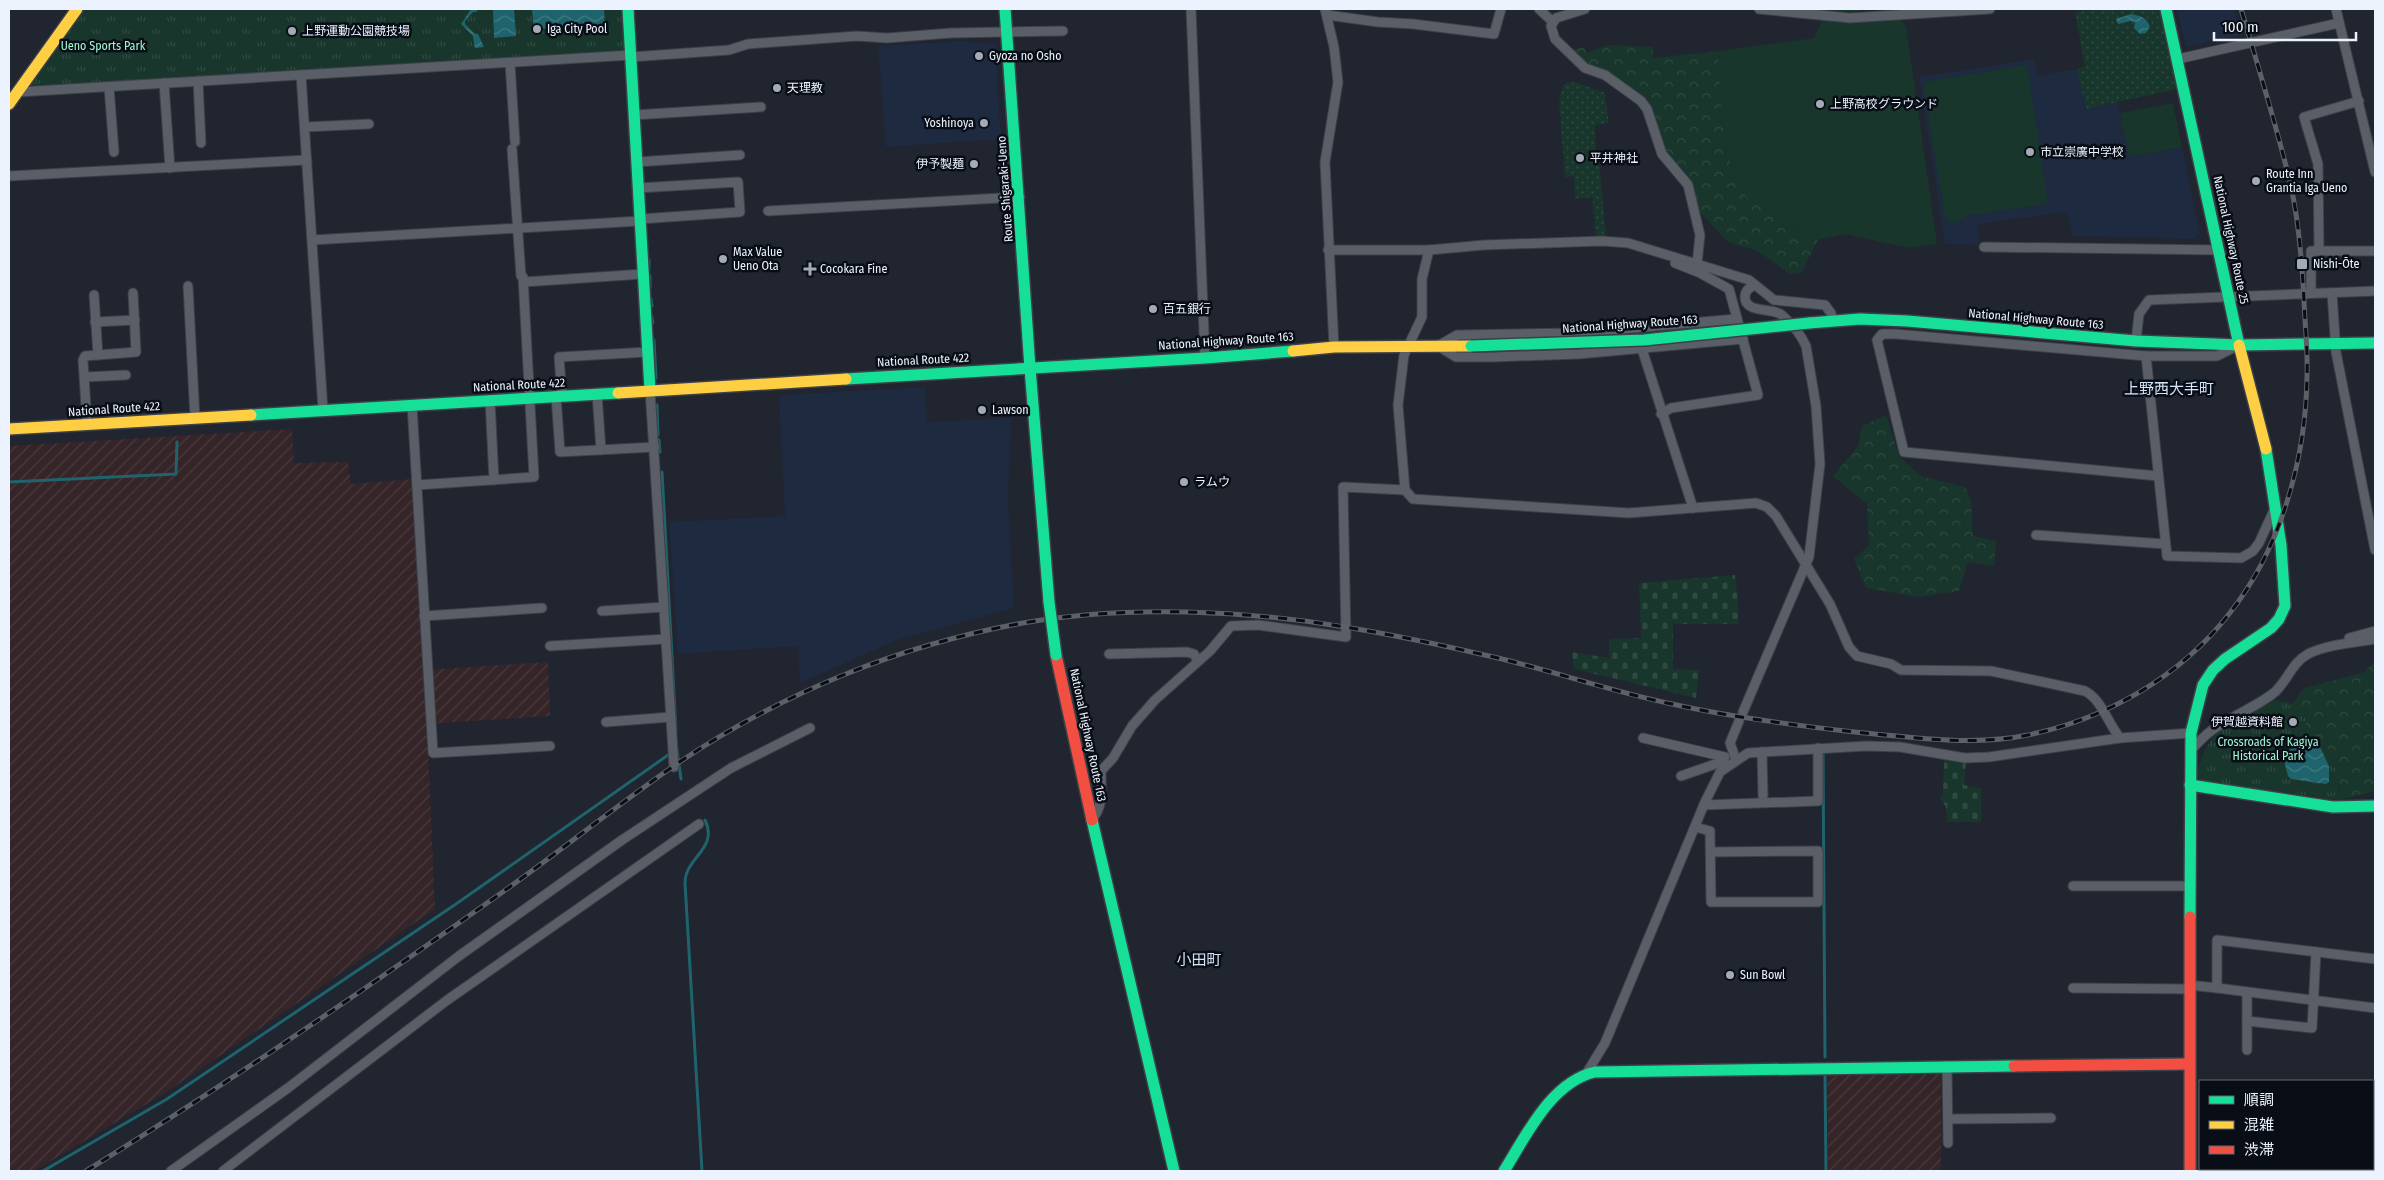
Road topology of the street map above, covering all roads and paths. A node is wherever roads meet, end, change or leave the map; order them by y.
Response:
1 (76, 9) edge
2 (628, 9) edge
3 (1005, 9) edge
4 (1191, 9) edge
5 (1501, 9) edge
6 (1539, 9) edge
7 (1585, 9) edge
8 (1759, 9) edge
9 (1990, 9) edge
10 (2166, 9) edge
11 (2336, 9) edge
12 (1326, 12) edge
13 (1552, 22) junction
14 (2339, 23) junction
15 (1063, 31) dead end
16 (1006, 32) junction
17 (631, 56) junction
18 (2178, 59) junction
19 (510, 63) junction
20 (302, 75) junction
21 (198, 81) junction
22 (164, 83) junction
23 (109, 87) junction
24 (18, 92) junction
25 (2359, 101) junction
26 (9, 104) edge
27 (761, 106) dead end
28 (634, 115) junction
29 (369, 124) dead end
30 (305, 127) junction
31 (201, 143) dead end
32 (114, 152) dead end
33 (740, 155) dead end
34 (307, 160) junction
35 (637, 162) junction
36 (170, 168) junction
37 (2375, 172) edge
38 (9, 176) edge
39 (638, 188) junction
40 (1020, 197) junction
41 (768, 211) dead end
42 (640, 220) junction
43 (518, 228) junction
44 (312, 240) junction
45 (1984, 247) dead end
46 (1328, 250) junction
47 (1429, 250) junction
48 (1650, 250) junction
49 (2219, 250) junction
50 (2319, 250) junction
51 (2375, 251) edge
52 (1697, 264) junction
53 (643, 274) junction
54 (524, 282) junction
55 (1754, 285) junction
56 (188, 286) dead end
57 (2375, 291) edge
58 (2332, 292) junction
59 (133, 293) dead end
60 (2311, 293) junction
61 (94, 295) dead end
62 (2228, 297) junction
63 (1736, 319) junction
64 (135, 320) junction
65 (1832, 320) junction
66 (95, 322) junction
67 (1743, 339) junction
68 (2136, 341) junction
69 (2335, 343) junction
70 (2375, 343) edge
71 (1408, 345) junction
72 (2239, 345) junction
73 (1438, 346) junction
74 (1334, 347) junction
75 (1642, 349) junction
76 (648, 352) junction
77 (98, 355) junction
78 (2146, 356) junction
79 (1205, 358) junction
80 (1030, 368) junction
81 (126, 375) dead end
82 (85, 377) junction
83 (650, 390) junction
84 (597, 394) junction
85 (559, 396) junction
86 (530, 398) junction
87 (490, 400) junction
88 (412, 404) junction
89 (323, 410) junction
90 (1661, 414) junction
91 (195, 418) junction
92 (87, 424) junction
93 (9, 429) edge
94 (655, 447) junction
95 (600, 450) junction
96 (2158, 476) junction
97 (494, 480) junction
98 (417, 485) junction
99 (1405, 490) junction
100 (1693, 508) junction
101 (2276, 508) junction
102 (2036, 535) dead end
103 (2166, 544) junction
104 (2375, 550) edge
105 (1807, 565) junction
106 (664, 607) junction
107 (542, 608) dead end
108 (602, 611) dead end
109 (424, 616) junction
110 (2375, 631) edge
111 (666, 639) junction
112 (2375, 639) edge
113 (2339, 645) junction
114 (550, 646) dead end
115 (1109, 654) dead end
116 (1198, 661) junction
117 (1743, 712) dead end
118 (671, 717) junction
119 (1740, 721) dead end
120 (606, 722) dead end
121 (810, 728) dead end
122 (2191, 734) junction
123 (1643, 738) dead end
124 (2120, 738) junction
125 (1730, 743) junction
126 (550, 746) dead end
127 (1818, 748) junction
128 (2192, 750) junction
129 (1762, 752) junction
130 (1725, 759) junction
131 (1736, 760) junction
132 (674, 767) dead end
133 (1720, 772) junction
134 (1681, 776) dead end
135 (2190, 785) junction
136 (1763, 796) dead end
137 (1704, 804) junction
138 (2375, 806) edge
139 (1092, 820) junction
140 (699, 824) dead end
141 (1695, 827) junction
142 (1711, 852) junction
143 (2073, 886) dead end
144 (2190, 886) junction
145 (2316, 952) junction
146 (2375, 959) edge
147 (2189, 987) junction
148 (2073, 988) dead end
149 (2217, 988) junction
150 (2247, 992) junction
151 (2314, 1000) junction
152 (2375, 1008) edge
153 (2247, 1020) junction
154 (2247, 1050) dead end
155 (2189, 1064) junction
156 (1947, 1066) junction
157 (1586, 1074) junction
158 (2051, 1118) dead end
159 (1948, 1119) junction
160 (1948, 1143) dead end
161 (171, 1171) edge
162 (223, 1171) edge
163 (1174, 1171) edge
164 (1504, 1171) edge
165 (2190, 1171) edge

1 - 24 main road
2 - 17 main road
3 - 16 main road, Route Shigaraki-Ueno
4 - 79 street
5 - 12 street
6 - 13 street
7 - 13 street
8 - 9 street
10 - 18 main road, National Highway Route 25
11 - 14 street
12 - 46 street
13 - 52 street
14 - 18 street
14 - 25 street
15 - 16 street
16 - 17 street
16 - 40 main road, Route Shigaraki-Ueno
17 - 19 street
17 - 28 main road
18 - 49 main road, National Highway Route 25
19 - 20 street
19 - 43 street
20 - 21 street
20 - 30 street
21 - 22 street
21 - 31 street
22 - 23 street
22 - 36 street
23 - 24 street
23 - 32 street
24 - 26 main road
25 - 37 street
25 - 50 street
27 - 28 street
28 - 35 main road
29 - 30 street
30 - 34 street
33 - 35 street
34 - 36 street
34 - 44 street
35 - 39 main road
36 - 38 street
39 - 42 main road
39 - 42 street
40 - 41 street
40 - 80 main road, Route Shigaraki-Ueno
42 - 43 street
42 - 53 main road
43 - 44 street
43 - 54 street
44 - 89 street
45 - 49 street
46 - 47 street
46 - 74 street
47 - 48 street
47 - 71 street
48 - 52 street
48 - 63 street
49 - 62 main road, National Highway Route 25
50 - 51 street
50 - 60 street
52 - 55 street
53 - 54 street
53 - 76 main road
54 - 86 street
55 - 65 street
55 - 105 street
56 - 91 street
57 - 58 street
58 - 60 street
58 - 69 street
59 - 64 street
60 - 62 street
61 - 66 street
62 - 68 street
62 - 72 main road, National Highway Route 25
63 - 67 street
63 - 73 street
64 - 66 street
64 - 77 street
65 - 68 main road, National Highway Route 163
65 - 73 main road, National Highway Route 163, bridge
66 - 77 street
67 - 75 street
67 - 90 street
68 - 72 main road, National Highway Route 163
69 - 70 main road
69 - 72 main road
69 - 104 street
71 - 73 main road, National Highway Route 163
71 - 74 main road, National Highway Route 163
71 - 99 street
72 - 78 street
72 - 101 main road, National Highway Route 25
73 - 75 street
74 - 79 main road, National Highway Route 163
75 - 90 street
76 - 83 main road
76 - 85 street
77 - 82 street
78 - 96 street
78 - 96 street
79 - 80 main road, National Highway Route 163
80 - 83 main road, National Route 422
80 - 139 main road, National Highway Route 163, bridge
81 - 82 street
82 - 92 street
83 - 84 main road, National Route 422
83 - 94 street
84 - 85 main road, National Route 422
84 - 95 street
85 - 86 main road, National Route 422
85 - 95 street
86 - 87 main road, National Route 422
86 - 97 street
87 - 88 main road, National Route 422
87 - 97 street
88 - 89 main road, National Route 422
88 - 98 street
89 - 91 main road, National Route 422
90 - 100 street
91 - 92 main road, National Route 422
92 - 93 main road, National Route 422
94 - 95 street
94 - 106 street
96 - 103 street
97 - 98 street
98 - 109 street
99 - 100 street
99 - 116 street
100 - 105 street
101 - 103 street
101 - 122 main road, National Highway Route 25
102 - 103 street
105 - 117 street
105 - 124 street
106 - 108 street
106 - 111 street
107 - 109 street
109 - 126 street
110 - 113 street
111 - 114 street
111 - 118 street
112 - 113 street
113 - 128 street
115 - 116 street
116 - 139 street
118 - 120 street
118 - 132 street
119 - 125 street
121 - 161 street
122 - 124 street
122 - 128 main road, National Highway Route 25
123 - 130 street
124 - 127 street
125 - 130 street
125 - 131 street
127 - 129 street
127 - 137 street
128 - 135 main road, National Highway Route 25
129 - 131 street
129 - 136 street
130 - 133 street
130 - 134 street
131 - 133 street
133 - 137 street
135 - 138 main road
135 - 144 main road, National Highway Route 25
137 - 141 street
139 - 163 main road, National Highway Route 163
140 - 162 street
141 - 142 street
141 - 157 street
142 - 142 street
143 - 144 street
144 - 147 main road, National Highway Route 25
145 - 146 street
145 - 149 street
145 - 151 street
147 - 148 street
147 - 149 street
147 - 155 main road, National Highway Route 25
149 - 150 street
150 - 151 street
150 - 153 street
151 - 152 street
151 - 153 street
153 - 154 street
155 - 156 main road
155 - 165 main road, National Highway Route 25
156 - 157 main road
156 - 159 street
157 - 164 main road
158 - 159 street
159 - 160 street

